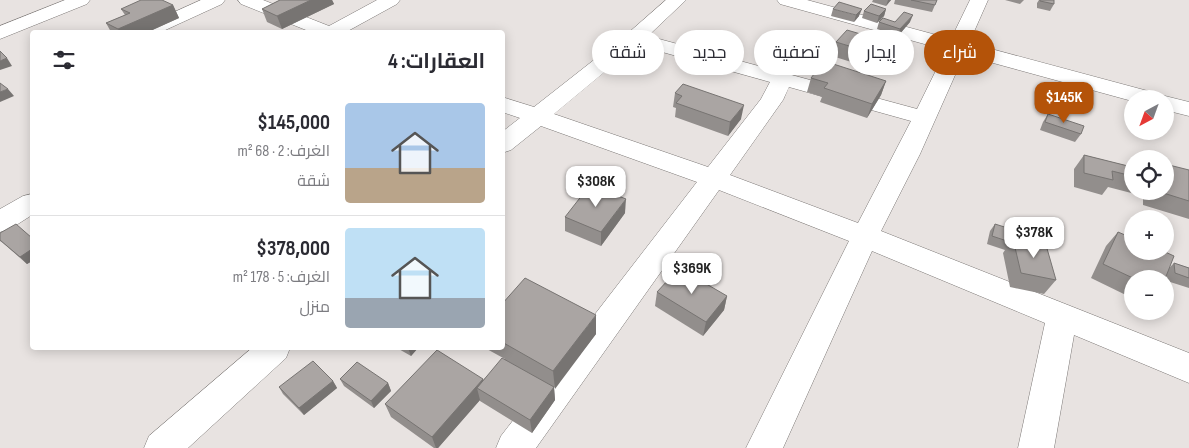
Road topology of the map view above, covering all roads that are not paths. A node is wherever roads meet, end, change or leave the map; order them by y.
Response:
1 (81, 0) edge
2 (216, 0) edge
3 (247, 0) edge
4 (391, 0) edge
5 (677, 0) edge
6 (786, 0) edge
7 (980, 0) edge
8 (32, 20) junction
9 (50, 30) edge
10 (150, 30) edge
11 (322, 30) edge
12 (337, 30) edge
13 (643, 30) edge
14 (966, 30) edge
15 (0, 33) edge
16 (924, 37) edge
17 (664, 46) edge
18 (995, 56) edge
19 (592, 72) edge
20 (945, 75) edge
21 (782, 79) junction
22 (1124, 92) edge
23 (505, 105) edge
24 (1174, 105) edge
25 (1189, 109) edge
26 (537, 116) junction
27 (925, 118) junction
28 (505, 143) edge
29 (713, 178) junction
30 (30, 204) edge
31 (0, 222) edge
32 (865, 236) junction
33 (1062, 317) junction
34 (272, 350) edge
35 (1189, 368) edge
36 (162, 448) edge
37 (514, 448) edge
38 (764, 448) edge
39 (1036, 448) edge

1 - 8 street
2 - 10 street
3 - 11 street
4 - 12 street
5 - 13 street
6 - 16 street
7 - 14 street
8 - 9 street
8 - 15 street
17 - 21 street
18 - 22 street
19 - 26 street
20 - 27 street
21 - 27 street
21 - 29 street
23 - 26 street
24 - 25 street
26 - 28 street
26 - 29 street
27 - 32 street
29 - 32 street
29 - 37 street
30 - 31 street
32 - 33 street
32 - 38 street
33 - 35 street
33 - 39 street
34 - 36 street

